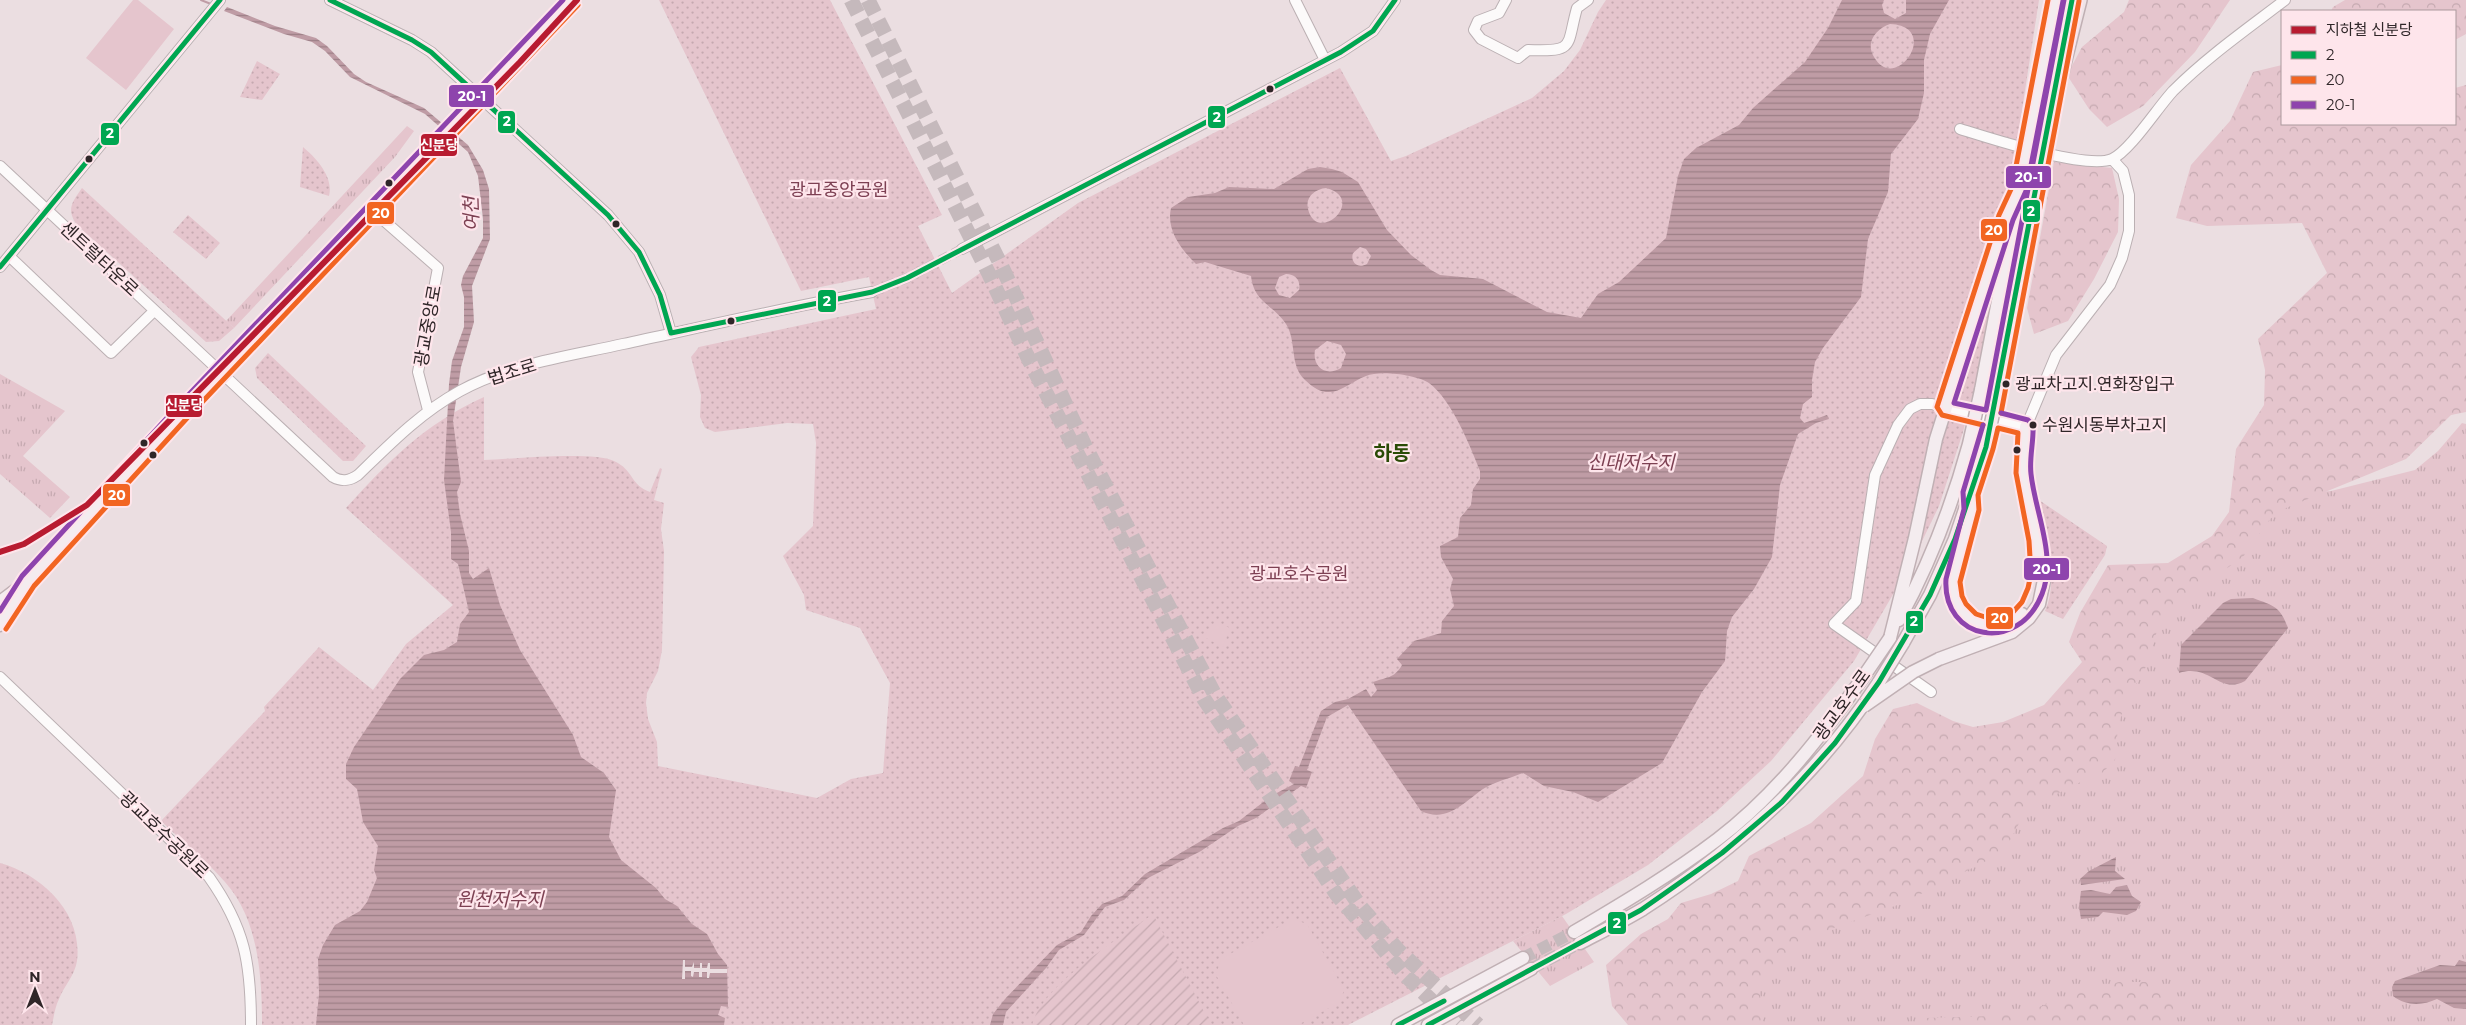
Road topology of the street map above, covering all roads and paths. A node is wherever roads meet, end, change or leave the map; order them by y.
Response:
1 (220, 0) edge
2 (330, 0) edge
3 (573, 0) edge
4 (1295, 0) edge
5 (1394, 0) edge
6 (1506, 0) edge
7 (1588, 0) edge
8 (2056, 0) edge
9 (2072, 0) edge
10 (2079, 0) edge
11 (2285, 0) edge
12 (1325, 60) junction
13 (480, 97) junction
14 (2051, 113) junction
15 (1960, 129) dead end
16 (2112, 158) junction
17 (0, 166) edge
18 (2019, 189) junction
19 (47, 209) junction
20 (373, 211) junction
21 (962, 249) tunnel mouth
22 (9, 256) junction
23 (0, 267) edge
24 (872, 292) tunnel mouth
25 (154, 311) junction
26 (670, 334) junction
27 (220, 373) junction
28 (1944, 408) junction
29 (430, 409) junction
30 (2026, 427) junction
31 (1970, 494) junction
32 (2040, 563) junction
33 (28, 582) junction
34 (0, 602) edge
35 (0, 625) edge
36 (1890, 638) junction
37 (2, 682) edge
38 (1931, 692) dead end
39 (1864, 706) junction
40 (1523, 958) tunnel mouth
41 (1531, 969) tunnel mouth
42 (251, 1025) edge
43 (1398, 1025) edge
44 (1428, 1025) edge

1 - 19 street
2 - 13 street
3 - 13 main road
4 - 12 street
5 - 12 street
6 - 7 street
8 - 18 main road, 광교호수로, bridge
9 - 14 main road, 광교호수로
10 - 14 highway
11 - 16 street
12 - 21 street
13 - 20 main road
13 - 26 street
14 - 31 main road, 광교호수로, bridge
15 - 16 street
16 - 30 street
17 - 19 street, 센트럴타운로
18 - 28 main road
18 - 36 main road, 광교호수로, bridge
19 - 22 street
19 - 25 street, 센트럴타운로
20 - 27 main road
20 - 29 street, 광교중앙로
22 - 23 street
22 - 25 street, 센트럴타운로
24 - 26 street, 법조로
25 - 27 street, 센트럴타운로
26 - 29 street, 법조로
27 - 29 street, 법조로
27 - 33 main road
28 - 30 street
28 - 36 main road
28 - 38 street
30 - 32 main road
31 - 32 main road
31 - 39 main road, 광교호수로, bridge
32 - 39 main road, bridge
33 - 34 main road
33 - 35 main road
36 - 39 main road, 광교호수로, bridge
37 - 42 street, 광교호수공원로
40 - 43 main road
41 - 44 main road

